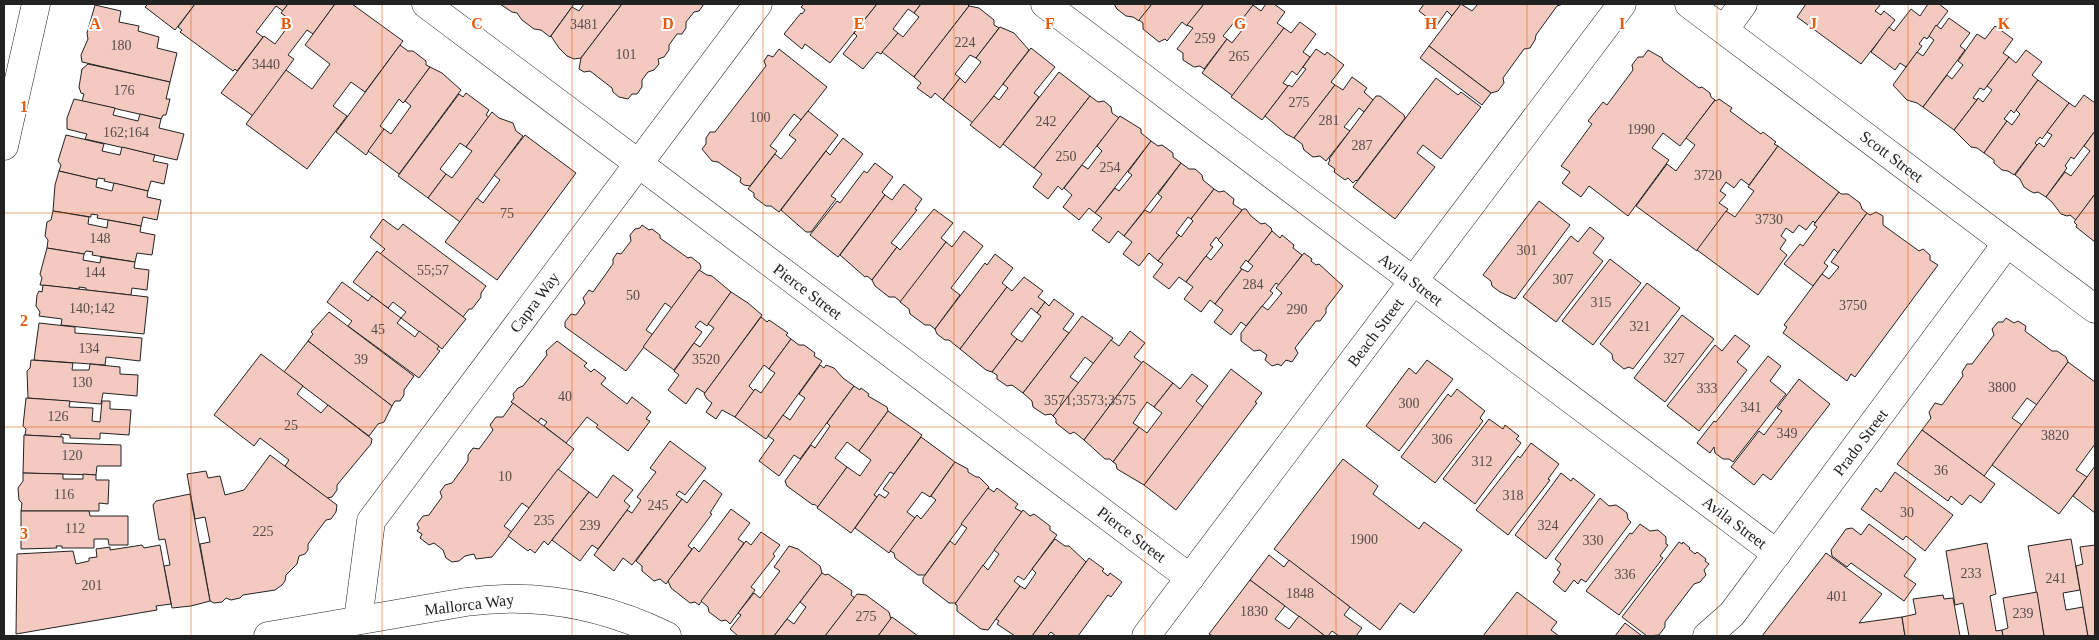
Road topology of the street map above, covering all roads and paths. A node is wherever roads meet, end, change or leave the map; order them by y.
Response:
1 (36, 4) edge
2 (426, 4) edge
3 (758, 4) edge
4 (1045, 4) edge
5 (1622, 4) edge
6 (1689, 4) edge
7 (1743, 4) edge
8 (1724, 30) junction
9 (4, 146) edge
10 (638, 163) junction
11 (2007, 243) junction
12 (1414, 281) junction
13 (2095, 309) edge
14 (1777, 554) junction
15 (1190, 578) junction
16 (358, 620) junction
17 (1729, 625) edge
18 (268, 636) edge
19 (667, 636) edge
20 (1146, 636) edge
21 (1707, 636) edge

1 - 9 street
2 - 10 street, Pierce Street
3 - 10 street, Capra Way
4 - 12 street, Avila Street
5 - 12 street, Beach Street
6 - 8 street, Scott Street
7 - 8 street
8 - 11 street, Scott Street
10 - 15 street, Pierce Street
10 - 16 street, Capra Way
11 - 13 street, Scott Street
11 - 14 street, Prado Street
12 - 14 street, Avila Street
12 - 15 street, Beach Street
14 - 17 street, Prado Street
15 - 20 street, Beach Street
16 - 18 street, Mallorca Way
16 - 19 street, Mallorca Way
17 - 21 street, Prado Street

